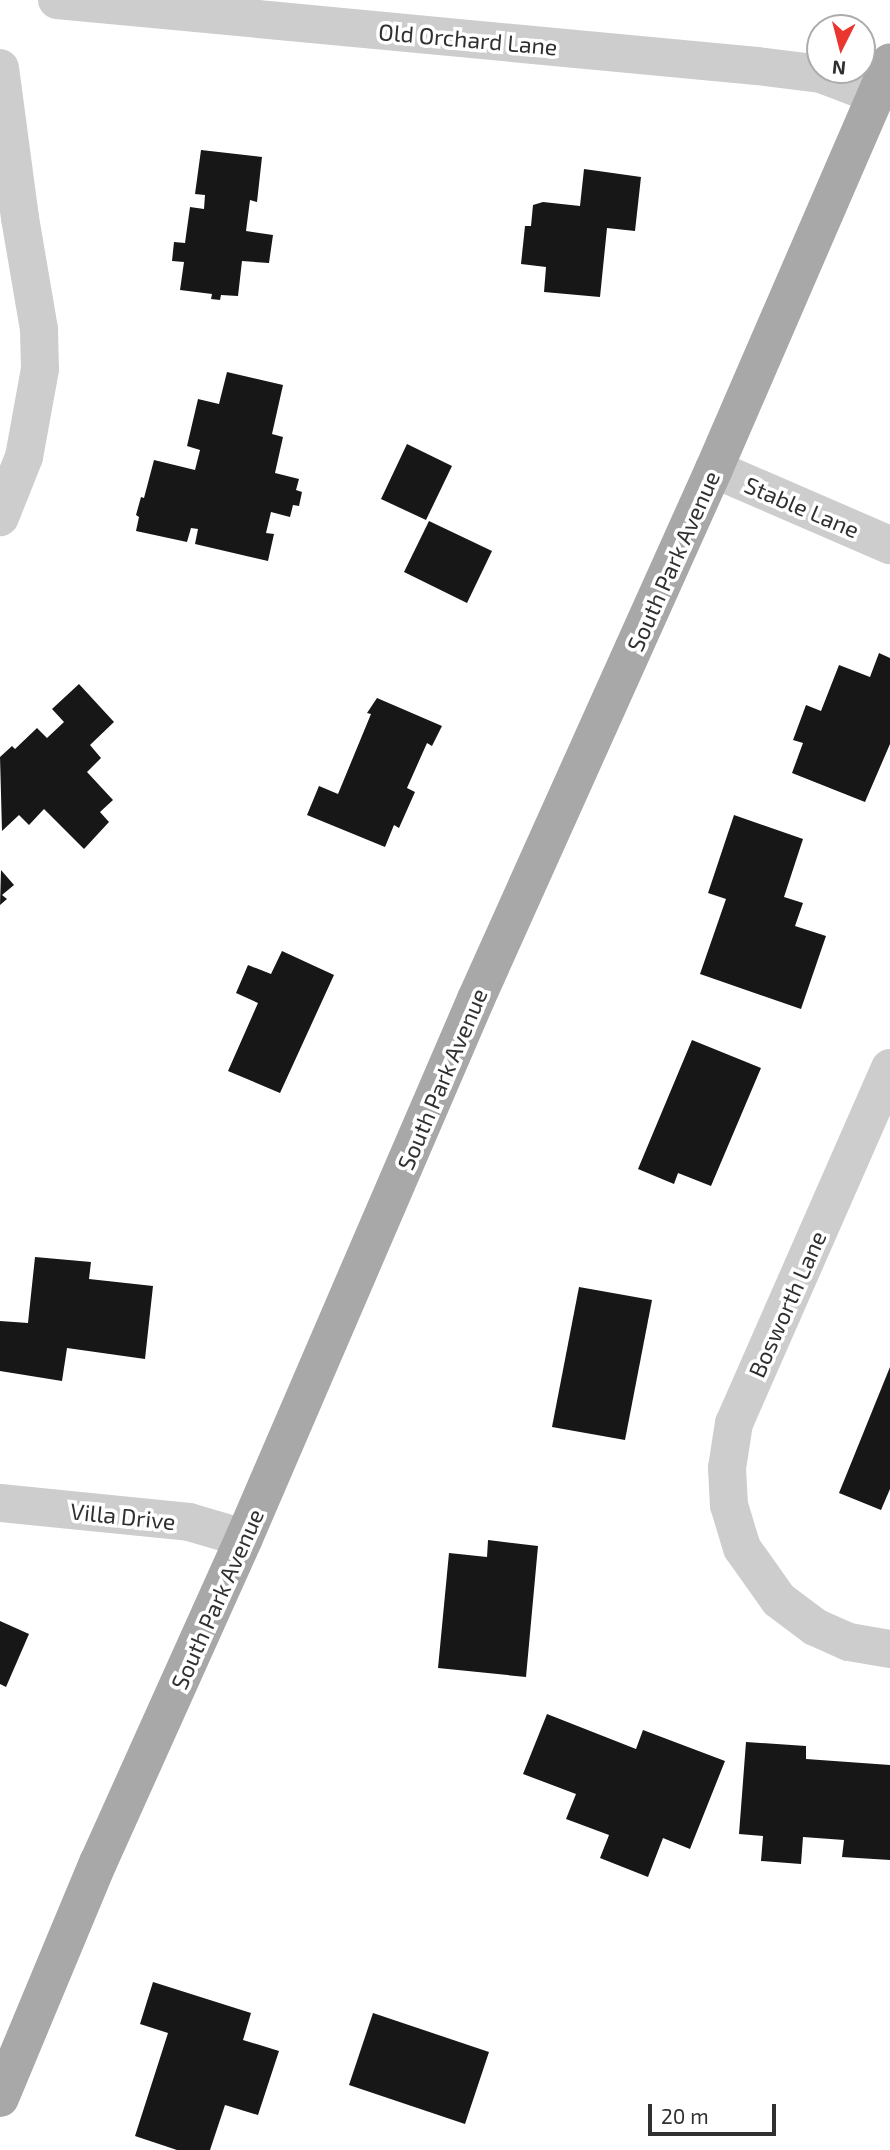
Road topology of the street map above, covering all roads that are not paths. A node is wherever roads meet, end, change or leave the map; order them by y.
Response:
1 (57, 0) edge
2 (0, 68) edge
3 (883, 78) edge
4 (714, 469) junction
5 (0, 517) edge
6 (890, 545) edge
7 (890, 1068) edge
8 (0, 1503) edge
9 (244, 1538) junction
10 (890, 1649) edge
11 (0, 2098) edge

1 - 3 street, Old Orchard Lane
2 - 5 street
3 - 4 main road, South Park Avenue
4 - 6 street, Stable Lane
4 - 9 main road, South Park Avenue
7 - 10 street, Bosworth Lane
8 - 9 street, Villa Drive
9 - 11 main road, South Park Avenue

